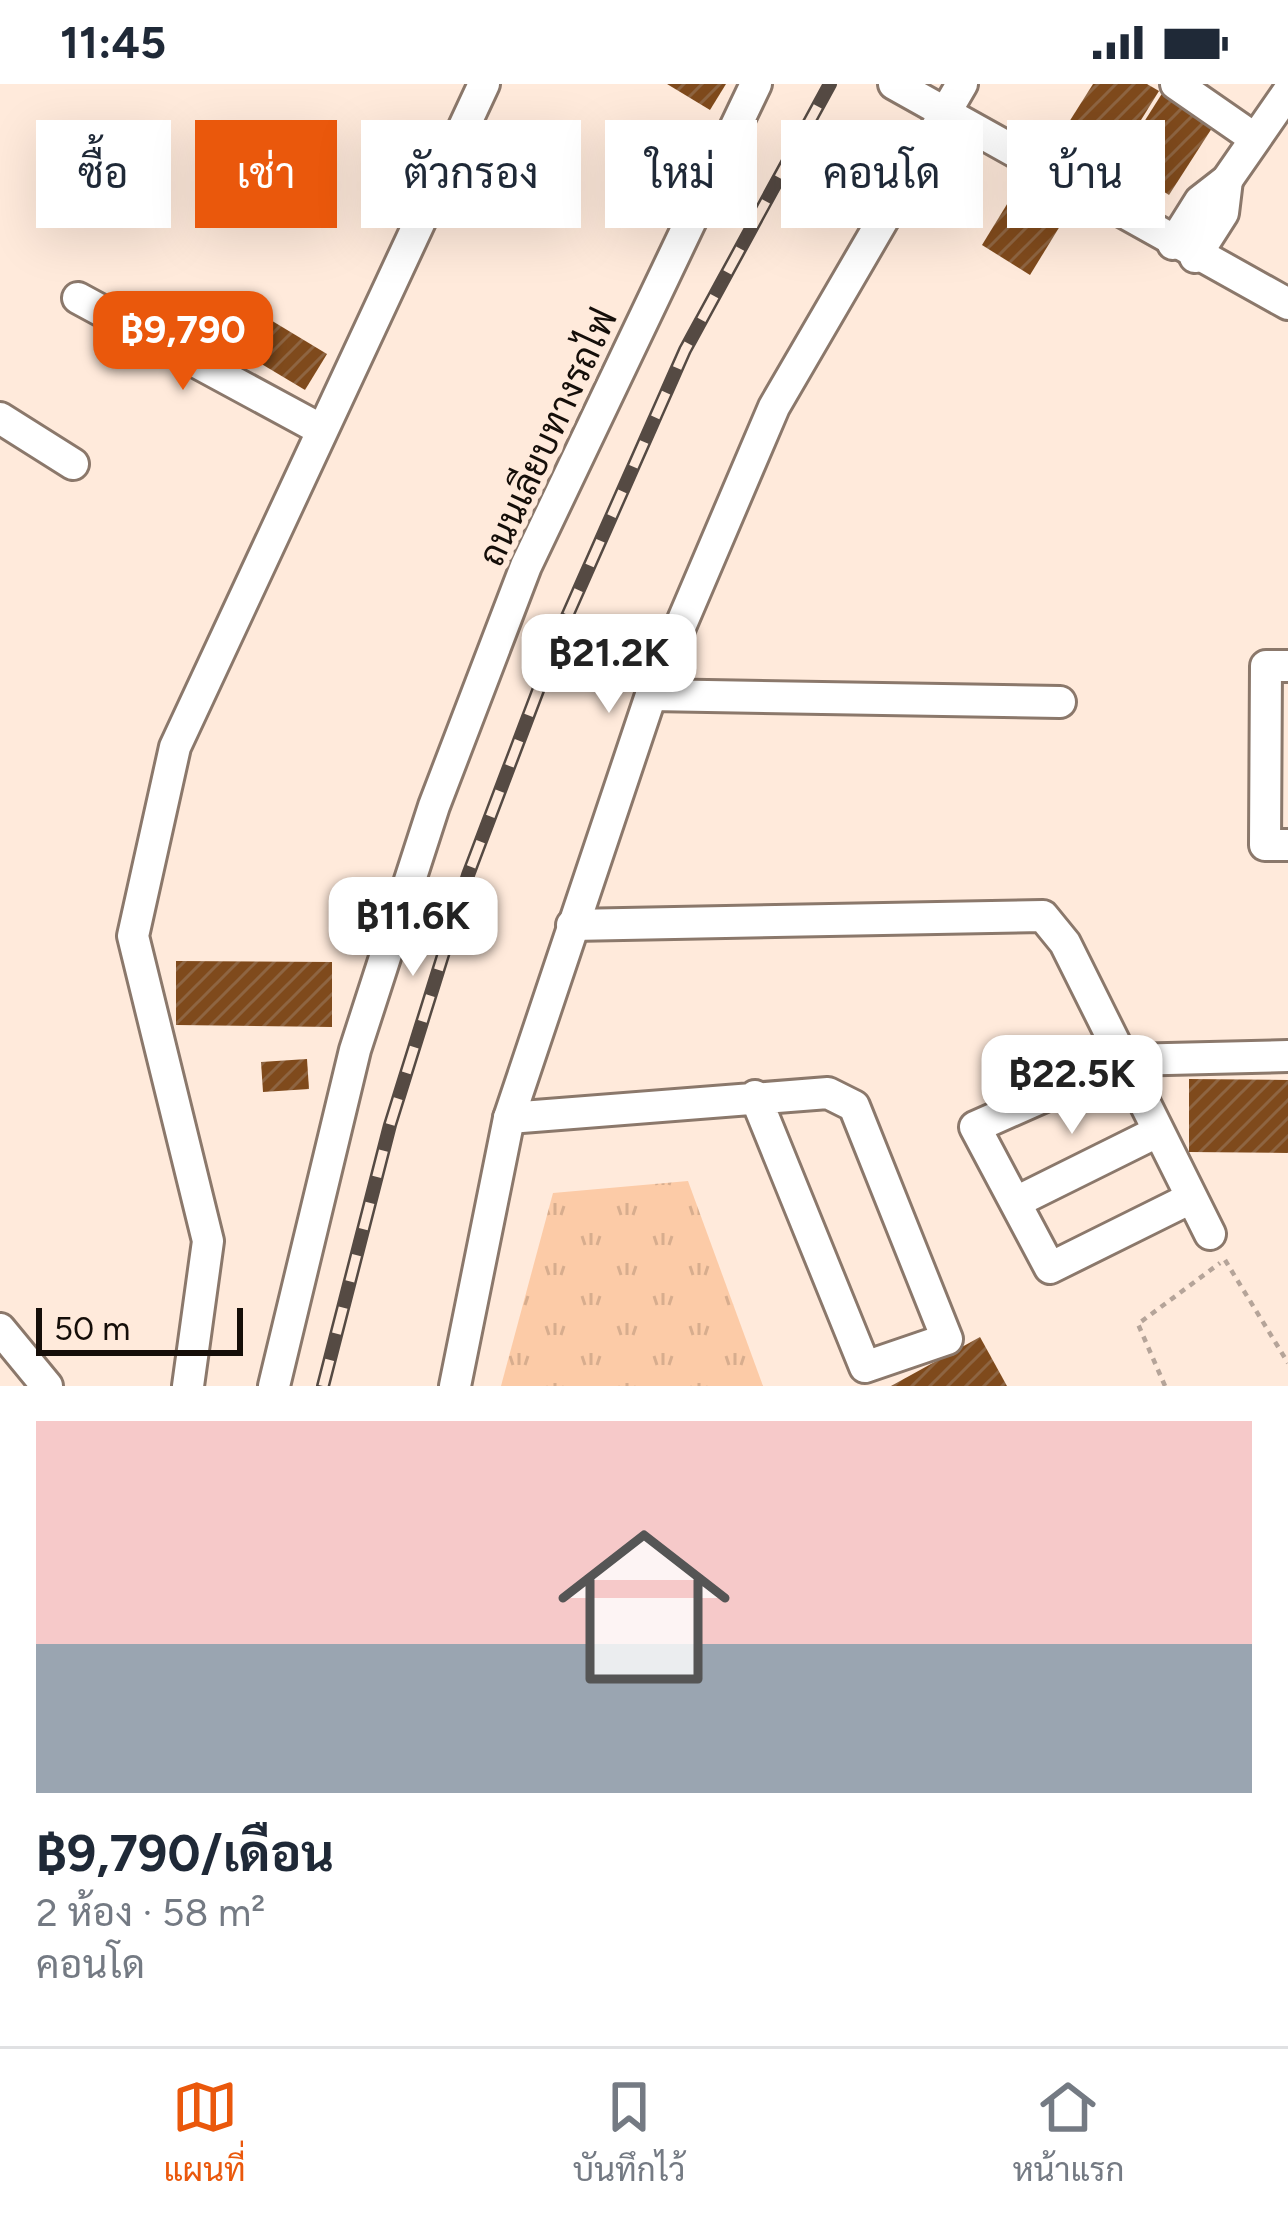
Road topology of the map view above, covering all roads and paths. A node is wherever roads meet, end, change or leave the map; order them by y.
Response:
1 (484, 84) edge
2 (756, 84) edge
3 (894, 84) edge
4 (962, 84) edge
5 (1176, 84) edge
6 (1288, 92) edge
7 (943, 114) junction
8 (1254, 138) junction
9 (1184, 250) junction
10 (78, 298) dead end
11 (1288, 304) edge
12 (0, 418) edge
13 (320, 429) junction
14 (73, 464) dead end
15 (1288, 665) edge
16 (651, 695) junction
17 (1060, 702) dead end
18 (1288, 844) edge
19 (572, 925) junction
20 (1288, 1057) edge
21 (1126, 1060) junction
22 (755, 1096) junction
23 (509, 1118) junction
24 (1157, 1132) junction
25 (1191, 1198) junction
26 (1016, 1202) junction
27 (1210, 1234) dead end
28 (0, 1329) edge
29 (1288, 1363) edge
30 (46, 1386) edge
31 (188, 1386) edge
32 (274, 1386) edge
33 (455, 1386) edge
34 (1166, 1386) edge

1 - 13 street
2 - 32 street, ถนนเลียบทางรถไฟ
3 - 7 street
4 - 7 street
5 - 8 street
6 - 8 street
7 - 9 street
7 - 16 street
8 - 9 street
9 - 11 street
10 - 13 street
12 - 14 street
13 - 31 street
15 - 18 street
16 - 17 street
16 - 19 street
19 - 21 street
19 - 23 street
20 - 21 street
21 - 24 street
21 - 26 street
22 - 22 street
22 - 23 street
23 - 33 street
24 - 25 street
24 - 26 street
25 - 26 street
25 - 27 street
28 - 30 street
29 - 34 path

